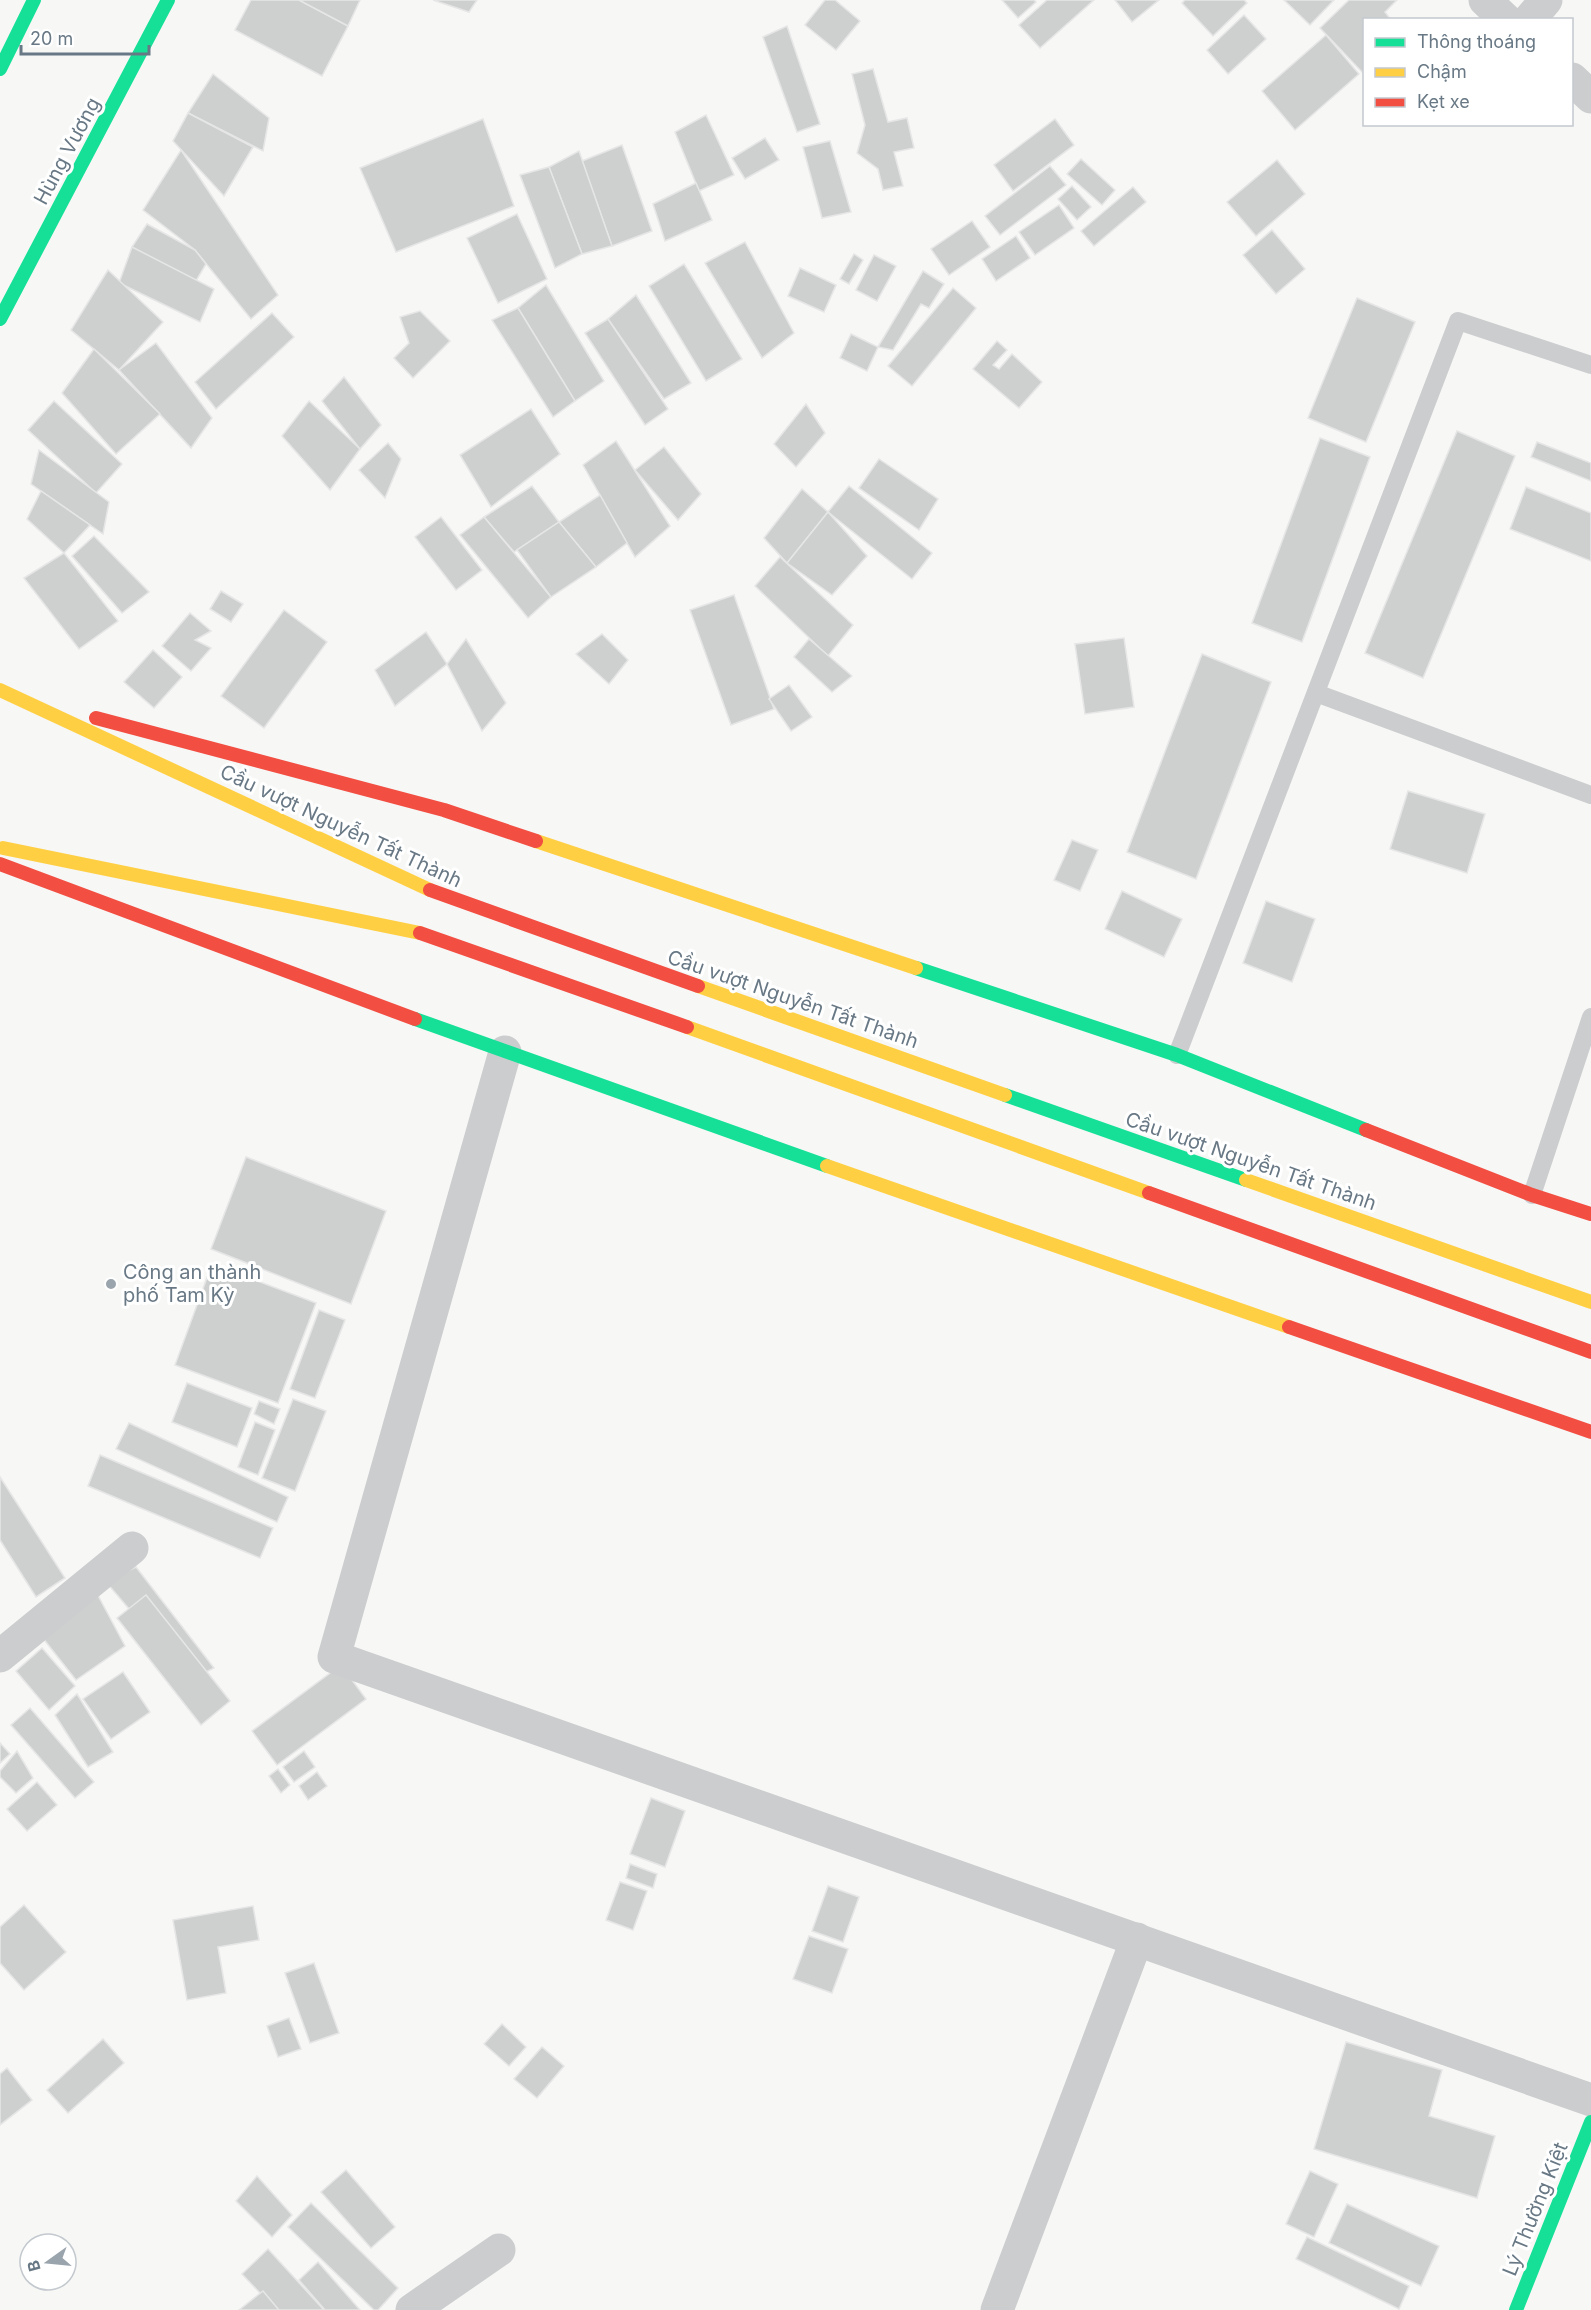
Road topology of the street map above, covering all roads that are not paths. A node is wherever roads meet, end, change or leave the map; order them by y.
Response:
1 (34, 0) edge
2 (168, 0) edge
3 (1485, 0) edge
4 (1546, 0) edge
5 (1504, 18) edge
6 (1530, 18) edge
7 (0, 69) edge
8 (1573, 80) edge
9 (1591, 97) edge
10 (0, 320) edge
11 (1591, 365) edge
12 (6, 693) edge
13 (1316, 693) junction
14 (1591, 795) edge
15 (0, 847) edge
16 (0, 864) edge
17 (1591, 1017) edge
18 (505, 1052) junction
19 (1177, 1055) junction
20 (1532, 1194) junction
21 (1591, 1214) edge
22 (1591, 1302) edge
23 (1591, 1352) edge
24 (1591, 1432) edge
25 (132, 1548) dead end
26 (0, 1656) edge
27 (1137, 1939) junction
28 (1591, 2100) edge
29 (1591, 2122) edge
30 (499, 2250) dead end
31 (412, 2310) edge
32 (997, 2310) edge
33 (1516, 2310) edge

1 - 7 main road
2 - 10 main road, Hùng Vương
3 - 5 street
4 - 6 street
8 - 9 street
11 - 13 lane
12 - 19 main road
12 - 22 main road, Cầu vượt Nguyễn Tất Thành
13 - 14 lane
13 - 19 lane
15 - 23 main road
16 - 18 main road
17 - 20 lane
18 - 24 main road
18 - 27 street
19 - 20 main road
20 - 21 main road
25 - 26 street
27 - 28 street
27 - 32 street
29 - 33 main road, Lý Thường Kiệt
30 - 31 street

